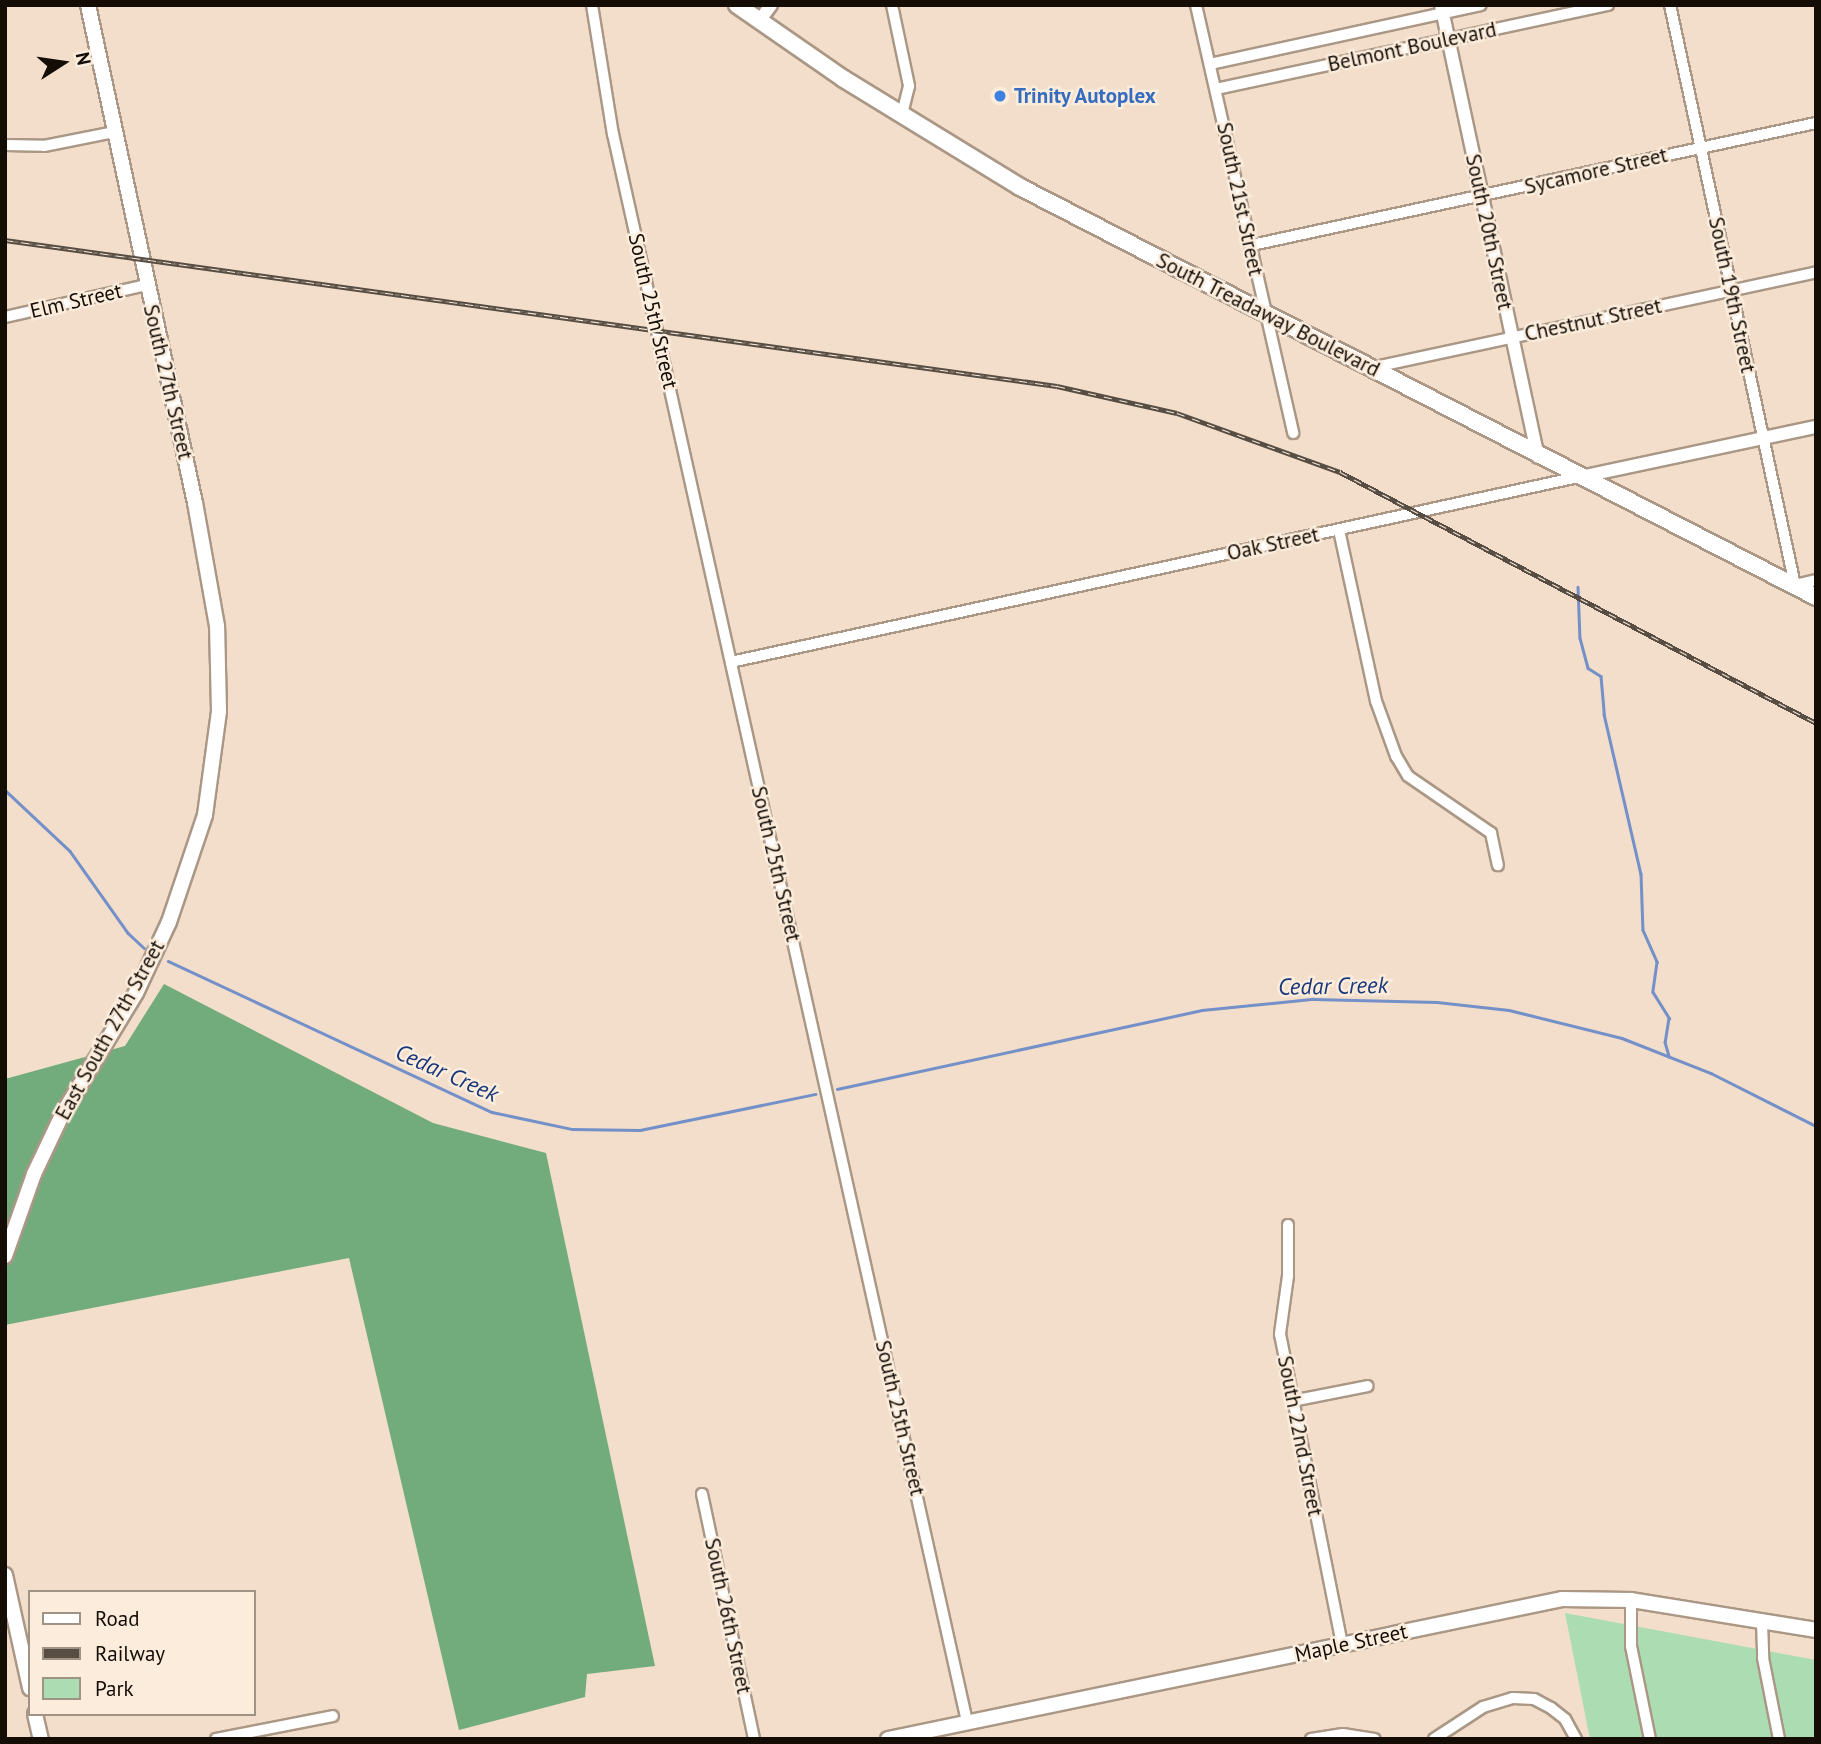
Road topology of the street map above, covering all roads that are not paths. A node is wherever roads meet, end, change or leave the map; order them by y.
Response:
1 (88, 5) edge
2 (593, 5) edge
3 (737, 5) edge
4 (771, 5) edge
5 (892, 5) edge
6 (1196, 5) edge
7 (1481, 5) edge
8 (1608, 5) edge
9 (1670, 5) edge
10 (1442, 9) edge
11 (1558, 10) edge
12 (760, 20) junction
13 (1449, 39) junction
14 (1210, 64) junction
15 (1216, 89) junction
16 (902, 114) junction
17 (1816, 122) edge
18 (114, 132) junction
19 (5, 145) edge
20 (1700, 147) junction
21 (1481, 196) junction
22 (1252, 245) junction
23 (1816, 272) edge
24 (146, 285) junction
25 (1731, 290) junction
26 (1264, 314) junction
27 (5, 317) edge
28 (1512, 337) junction
29 (1370, 368) junction
30 (1816, 427) edge
31 (1293, 433) dead end
32 (1763, 438) junction
33 (1538, 457) junction
34 (1578, 477) junction
35 (1339, 530) junction
36 (1816, 580) edge
37 (1795, 585) junction
38 (1816, 597) edge
39 (731, 662) junction
40 (215, 761) joint
41 (1498, 865) dead end
42 (1288, 1225) dead end
43 (5, 1255) edge
44 (1368, 1386) dead end
45 (1292, 1401) junction
46 (702, 1494) dead end
47 (5, 1576) edge
48 (1631, 1600) junction
49 (1762, 1622) junction
50 (11, 1628) edge
51 (1816, 1630) edge
52 (1342, 1645) junction
53 (28, 1682) edge
54 (36, 1716) edge
55 (332, 1716) dead end
56 (967, 1722) junction
57 (41, 1739) edge
58 (216, 1739) edge
59 (754, 1739) edge
60 (888, 1739) edge
61 (1311, 1739) edge
62 (1375, 1739) edge
63 (1434, 1739) edge
64 (1576, 1739) edge
65 (1650, 1739) edge
66 (1779, 1739) edge

1 - 18 main road, South 27th Street
2 - 39 street, South 25th Street
3 - 12 main road, South Treadaway Boulevard
4 - 12 street
5 - 16 street
6 - 14 street, South 21st Street
7 - 10 street, Belmont Boulevard
8 - 11 street, Belmont Boulevard
9 - 20 street, South 19th Street
10 - 13 street, South 20th Street
10 - 14 street, Belmont Boulevard
11 - 13 street, Belmont Boulevard
12 - 16 main road, South Treadaway Boulevard
13 - 15 street, Belmont Boulevard
13 - 21 street, South 20th Street
14 - 15 street, South 21st Street
15 - 22 street, South 21st Street
16 - 26 main road, South Treadaway Boulevard
17 - 20 street, Sycamore Street
18 - 19 street
18 - 24 main road, South 27th Street
20 - 21 street, Sycamore Street
20 - 25 street, South 19th Street
21 - 22 street, Sycamore Street
21 - 28 street, South 20th Street
22 - 26 street, South 21st Street
23 - 25 street, Chestnut Street
24 - 27 street, Elm Street
24 - 40 main road, South 27th Street
25 - 28 street, Chestnut Street
25 - 32 street, South 19th Street
26 - 29 main road, South Treadaway Boulevard
26 - 31 street, South 21st Street
28 - 29 street, Chestnut Street
28 - 33 street, South 20th Street
29 - 33 main road, South Treadaway Boulevard
30 - 32 street, Oak Street
32 - 34 street, Oak Street
32 - 37 street, South 19th Street
33 - 34 main road, South Treadaway Boulevard
34 - 35 street, Oak Street
34 - 37 main road, South Treadaway Boulevard
35 - 39 street, Oak Street
35 - 41 street
36 - 37 street
37 - 38 main road, South Treadaway Boulevard
39 - 56 street, South 25th Street
40 - 43 main road, East South 27th Street
42 - 45 street, South 22nd Street
44 - 45 street
45 - 52 street, South 22nd Street
46 - 59 street, South 26th Street
47 - 50 main road
48 - 49 main road, Maple Street
48 - 52 main road, Maple Street
48 - 65 street
49 - 51 main road, Maple Street
49 - 66 street
50 - 53 main road
52 - 56 main road, Maple Street
54 - 57 main road
55 - 58 street
56 - 60 main road, Maple Street
61 - 62 street
63 - 64 street

